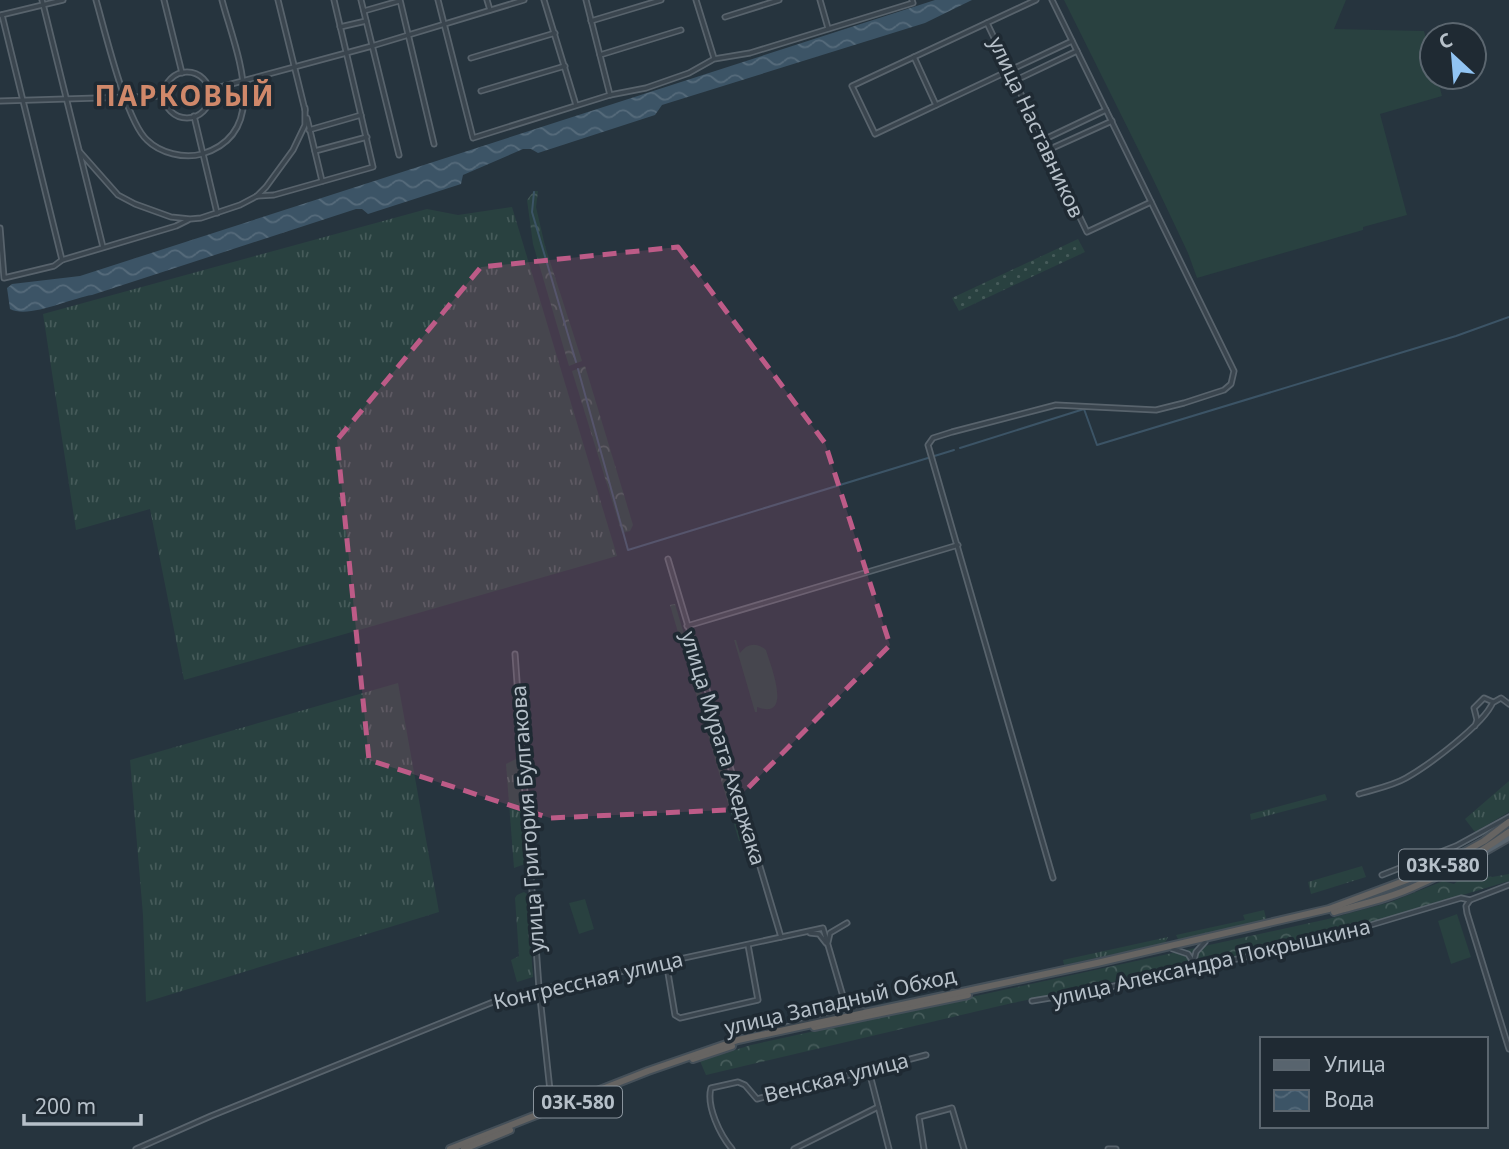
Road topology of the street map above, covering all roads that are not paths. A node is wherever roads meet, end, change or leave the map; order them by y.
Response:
1 (42, 0) edge
2 (63, 0) edge
3 (96, 0) edge
4 (164, 0) edge
5 (222, 0) edge
6 (278, 0) edge
7 (340, 0) edge
8 (361, 0) edge
9 (400, 0) edge
10 (438, 0) edge
11 (487, 0) edge
12 (524, 0) edge
13 (544, 0) edge
14 (586, 0) edge
15 (661, 0) edge
16 (696, 0) edge
17 (779, 0) edge
18 (820, 0) edge
19 (1036, 0) edge
20 (1052, 0) edge
21 (334, 1) edge
22 (913, 2) edge
23 (42, 6) junction
24 (364, 10) junction
25 (490, 10) junction
26 (1, 15) edge
27 (724, 17) dead end
28 (366, 21) junction
29 (592, 21) junction
30 (987, 23) junction
31 (444, 24) junction
32 (340, 27) junction
33 (828, 28) junction
34 (681, 30) dead end
35 (555, 33) junction
36 (408, 35) junction
37 (1072, 41) junction
38 (372, 46) junction
39 (1077, 51) junction
40 (346, 52) junction
41 (600, 55) junction
42 (914, 57) junction
43 (471, 58) dead end
44 (714, 59) junction
45 (294, 65) junction
46 (565, 66) junction
47 (1009, 71) junction
48 (182, 73) junction
49 (243, 79) junction
50 (1014, 81) junction
51 (209, 90) junction
52 (481, 91) dead end
53 (610, 95) junction
54 (163, 96) junction
55 (125, 97) junction
56 (66, 98) junction
57 (23, 100) junction
58 (0, 101) edge
59 (576, 105) junction
60 (936, 105) junction
61 (305, 108) junction
62 (1107, 110) junction
63 (361, 115) junction
64 (194, 116) junction
65 (1112, 121) junction
66 (309, 130) junction
67 (366, 138) junction
68 (1043, 140) junction
69 (434, 144) dead end
70 (1048, 150) junction
71 (315, 151) junction
72 (80, 152) junction
73 (203, 153) junction
74 (399, 155) dead end
75 (322, 181) junction
76 (257, 196) junction
77 (1151, 201) junction
78 (217, 213) junction
79 (190, 219) junction
80 (0, 228) edge
81 (103, 247) junction
82 (62, 260) junction
83 (958, 545) junction
84 (668, 559) dead end
85 (687, 626) junction
86 (515, 654) dead end
87 (1494, 703) junction
88 (1509, 704) edge
89 (1475, 726) junction
90 (1359, 794) dead end
91 (1509, 819) edge
92 (1509, 832) edge
93 (1509, 838) edge
94 (1382, 875) dead end
95 (1053, 878) dead end
96 (1419, 885) junction
97 (1509, 886) edge
98 (1470, 900) junction
99 (847, 923) dead end
100 (804, 932) junction
101 (781, 937) junction
102 (1205, 942) junction
103 (748, 944) junction
104 (828, 944) junction
105 (1173, 949) junction
106 (1194, 960) junction
107 (666, 961) junction
108 (1196, 968) junction
109 (539, 988) junction
110 (940, 996) junction
111 (1032, 1001) dead end
112 (845, 1002) junction
113 (849, 1018) junction
114 (721, 1045) junction
115 (1509, 1049) edge
116 (926, 1055) dead end
117 (869, 1071) junction
118 (878, 1107) junction
119 (552, 1109) junction
120 (1115, 1148) edge
121 (136, 1149) edge
122 (450, 1149) edge
123 (464, 1149) edge
124 (732, 1149) edge
125 (794, 1149) edge
126 (889, 1149) edge
127 (924, 1149) edge
128 (964, 1149) edge
129 (1108, 1149) edge

1 - 23 street
2 - 23 street
3 - 55 street
4 - 48 street
5 - 49 street
6 - 45 street
7 - 21 street
8 - 24 street
9 - 24 street
9 - 36 street
10 - 31 street
11 - 25 street
12 - 25 street
13 - 35 street
14 - 29 street
15 - 29 street
16 - 44 street
17 - 27 street
18 - 33 street
19 - 30 street
20 - 37 street
21 - 32 street
22 - 33 street
23 - 26 street
23 - 56 street
24 - 28 street
25 - 31 street
26 - 57 street
28 - 32 street
28 - 38 street
29 - 41 street
30 - 42 street
30 - 47 street, улица Наставников
31 - 36 street
31 - 59 street
32 - 40 street
33 - 44 street
34 - 41 street
35 - 43 street
35 - 46 street
36 - 38 street
36 - 69 street
37 - 39 street
37 - 47 street
38 - 40 street
38 - 74 street
39 - 50 street
39 - 62 street
40 - 45 street
40 - 63 street
41 - 53 street
42 - 60 street
42 - 60 street
44 - 53 street
45 - 49 street
45 - 61 street
46 - 52 street
46 - 59 street
47 - 50 street, улица Наставников
47 - 60 street
48 - 51 street
48 - 54 street
49 - 51 street
49 - 73 street
50 - 68 street, улица Наставников
51 - 64 street
53 - 59 street
54 - 55 street
54 - 64 street
55 - 56 street
55 - 73 street
56 - 57 street
56 - 72 street
57 - 58 street
57 - 82 street
61 - 66 street
61 - 76 street
62 - 65 street
62 - 68 street
63 - 66 street
63 - 67 street
64 - 73 street
65 - 70 street
65 - 77 street
66 - 71 street
67 - 71 street
67 - 75 street
68 - 70 street, улица Наставников
70 - 77 street, улица Наставников
71 - 75 street
72 - 79 street
72 - 81 street
73 - 78 street
75 - 76 street
76 - 78 street
77 - 83 street
78 - 79 street
79 - 81 street
80 - 82 street
81 - 82 street
83 - 85 street
83 - 95 street
84 - 85 street, улица Мурата Ахеджака
85 - 101 street, улица Мурата Ахеджака
86 - 109 street, улица Григория Булгакова
87 - 88 street
87 - 89 street
87 - 89 street
89 - 90 street
91 - 94 street
91 - 110 highway, улица Западный Обход / 03К-580
92 - 96 highway, 03К-580
93 - 96 main road, 03К-580
96 - 102 highway, улица Западный Обход / 03К-580
97 - 98 street, улица Александра Покрышкина
98 - 108 street, улица Александра Покрышкина
98 - 115 street
99 - 104 street
100 - 101 street, Конгрессная улица
100 - 104 street
100 - 104 street, Конгрессная улица
101 - 103 street, Конгрессная улица
102 - 105 highway, улица Западный Обход / 03К-580
102 - 106 street
103 - 107 street, Конгрессная улица
103 - 107 street
104 - 112 street
105 - 106 street
105 - 113 highway, улица Западный Обход / 03К-580
106 - 108 street
107 - 109 street, Конгрессная улица
108 - 111 street, улица Александра Покрышкина
109 - 119 street, улица Григория Булгакова
109 - 121 street, Конгрессная улица
110 - 112 street
110 - 113 highway, улица Западный Обход / 03К-580
112 - 113 street
112 - 114 street
113 - 114 highway, улица Западный Обход / 03К-580
113 - 123 highway, улица Западный Обход / 03К-580
114 - 119 highway, улица Западный Обход / 03К-580
116 - 117 street, Венская улица
117 - 118 street
117 - 124 street, Венская улица
118 - 125 street
118 - 126 street
119 - 122 highway, улица Западный Обход / 03К-580
120 - 129 street
127 - 128 street

